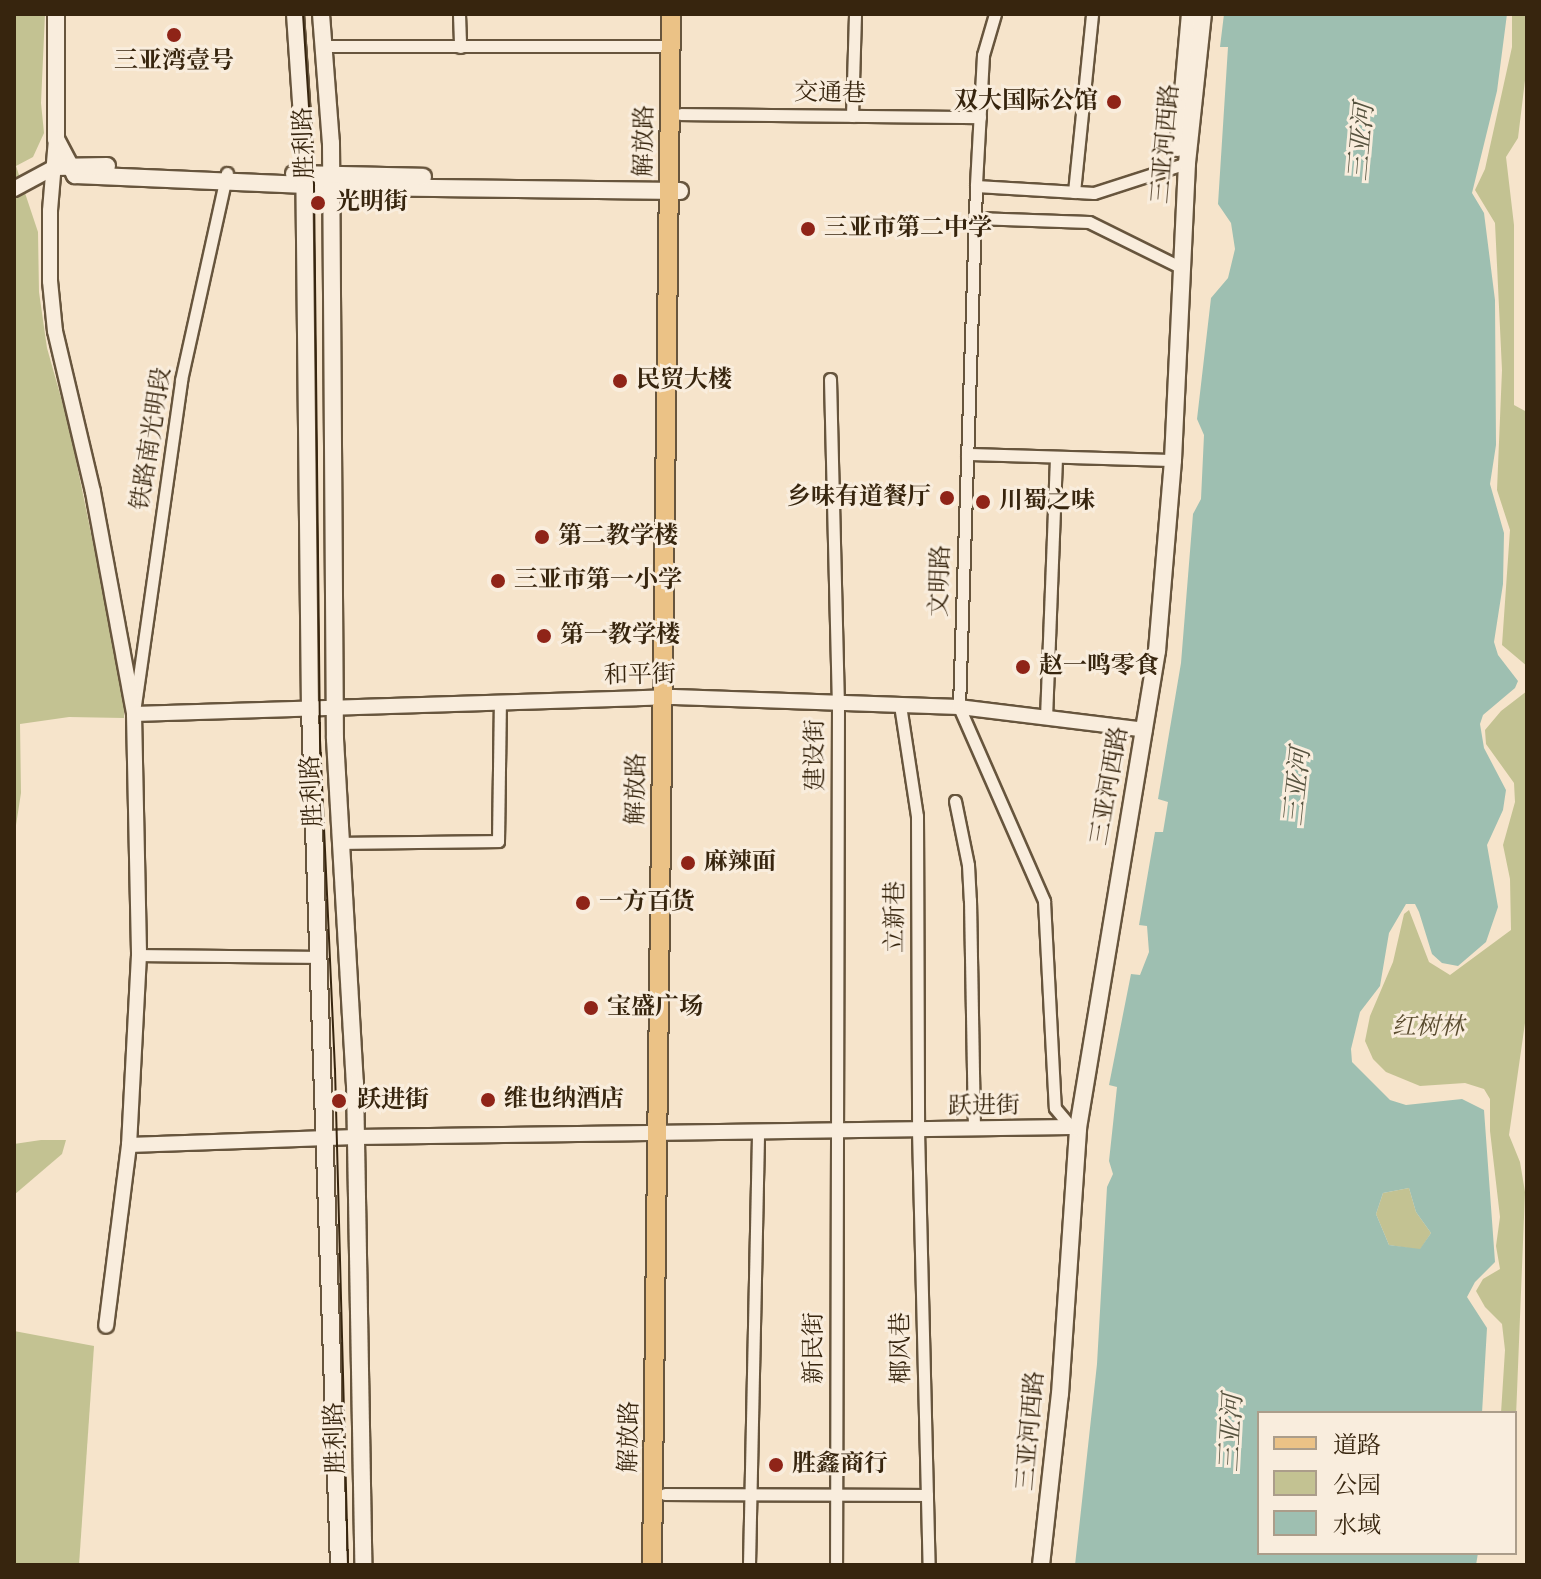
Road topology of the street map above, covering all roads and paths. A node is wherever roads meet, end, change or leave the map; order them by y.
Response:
1 (56, 14) edge
2 (295, 14) edge
3 (321, 14) edge
4 (459, 14) edge
5 (671, 14) edge
6 (682, 14) edge
7 (855, 14) edge
8 (995, 14) edge
9 (1092, 14) edge
10 (1190, 14) edge
11 (1203, 14) edge
12 (324, 46) junction
13 (670, 46) junction
14 (460, 47) junction
15 (681, 114) junction
16 (852, 116) junction
17 (980, 117) junction
18 (1182, 165) junction
19 (67, 169) junction
20 (226, 178) junction
21 (304, 180) junction
22 (331, 181) junction
23 (674, 186) junction
24 (976, 186) junction
25 (14, 189) edge
26 (1074, 192) junction
27 (975, 218) junction
28 (1177, 266) junction
29 (830, 379) dead end
30 (967, 454) junction
31 (1056, 457) junction
32 (1168, 460) junction
33 (668, 697) junction
34 (500, 703) junction
35 (838, 703) junction
36 (900, 705) junction
37 (959, 707) junction
38 (334, 708) junction
39 (310, 709) junction
40 (134, 714) junction
41 (1046, 718) junction
42 (1142, 730) junction
43 (955, 801) dead end
44 (339, 843) junction
45 (139, 955) junction
46 (319, 957) junction
47 (1071, 1127) junction
48 (974, 1129) junction
49 (918, 1130) junction
50 (664, 1131) junction
51 (758, 1131) junction
52 (838, 1131) junction
53 (356, 1137) junction
54 (325, 1138) junction
55 (129, 1145) junction
56 (106, 1326) dead end
57 (665, 1494) junction
58 (752, 1495) junction
59 (927, 1495) junction
60 (836, 1496) junction
61 (339, 1565) edge
62 (363, 1565) edge
63 (652, 1565) edge
64 (664, 1565) edge
65 (749, 1565) edge
66 (836, 1565) edge
67 (929, 1565) edge
68 (1032, 1565) edge
69 (1041, 1565) edge

1 - 19 main road
2 - 21 main road, 胜利路
3 - 12 main road, 胜利路
4 - 14 street
5 - 13 main road, 解放路
6 - 15 main road, 解放路
7 - 16 street
8 - 17 street, 文明路
9 - 26 street
10 - 18 main road, 三亚河西路
11 - 18 main road, 三亚河西路
12 - 14 street
12 - 22 main road, 胜利路
13 - 14 street
13 - 23 main road, 解放路
15 - 16 street, 交通巷
15 - 23 main road, 解放路
16 - 17 street, 交通巷
17 - 24 street, 文明路
18 - 26 street
18 - 28 main road, 三亚河西路
19 - 20 main road
19 - 25 street
19 - 40 street
20 - 21 main road
20 - 40 street, 铁路南光明段
21 - 22 main road
21 - 39 main road, 胜利路
22 - 23 main road
22 - 38 main road, 胜利路
23 - 33 main road, 解放路
24 - 26 street
24 - 27 street, 文明路
27 - 28 street
27 - 30 street, 文明路
28 - 32 main road, 三亚河西路
29 - 35 street, 建设街
30 - 31 street
30 - 37 street, 文明路
31 - 32 street
31 - 41 street
32 - 42 main road, 三亚河西路
33 - 34 street, 和平街
33 - 35 street, 和平街
33 - 50 main road, 解放路
34 - 38 street, 和平街
34 - 44 street
35 - 36 street, 和平街
35 - 52 street, 建设街
36 - 37 street, 和平街
36 - 49 street, 立新巷
37 - 41 street, 和平街
37 - 47 street, 文明路
38 - 39 street, 和平街
38 - 44 main road, 胜利路
39 - 40 street, 和平街
39 - 46 main road, 胜利路
40 - 45 street
41 - 42 street, 和平街
42 - 47 main road, 三亚河西路
42 - 69 main road, 三亚河西路
43 - 48 street
44 - 53 main road, 胜利路
45 - 46 street
45 - 55 street
46 - 54 main road, 胜利路
47 - 48 street, 跃进街
47 - 68 main road, 三亚河西路
48 - 49 street, 跃进街
49 - 52 street, 跃进街
49 - 59 street, 椰风巷
50 - 51 street, 跃进街
50 - 53 street, 跃进街
50 - 57 main road, 解放路
50 - 63 main road, 解放路
51 - 52 street, 跃进街
51 - 58 street
52 - 60 street, 新民街
53 - 54 street, 跃进街
53 - 62 main road, 胜利路
54 - 55 street, 跃进街
54 - 61 main road, 胜利路
55 - 56 street
57 - 58 street
57 - 64 main road, 解放路
58 - 60 street
58 - 65 street
59 - 60 street
59 - 67 street, 椰风巷
60 - 66 street, 新民街

